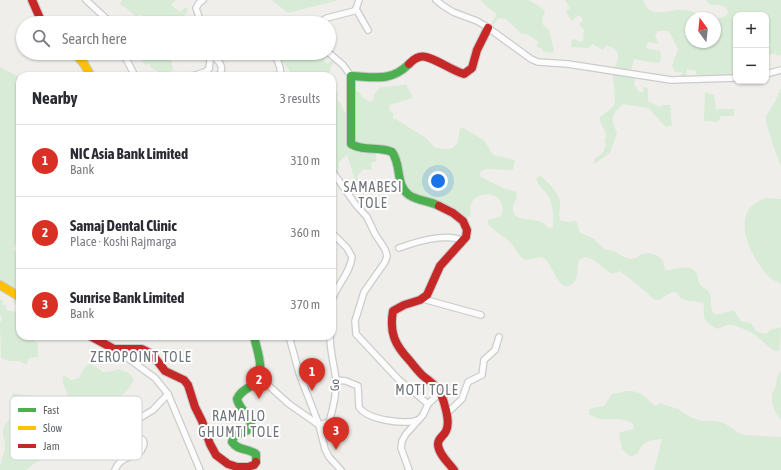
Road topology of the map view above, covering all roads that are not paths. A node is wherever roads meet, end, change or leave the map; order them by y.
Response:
1 (32, 0) edge
2 (86, 0) edge
3 (203, 0) edge
4 (359, 0) edge
5 (436, 0) edge
6 (356, 9) junction
7 (39, 16) edge
8 (103, 16) edge
9 (199, 16) edge
10 (336, 16) edge
11 (488, 28) junction
12 (368, 30) dead end
13 (336, 58) edge
14 (81, 60) edge
15 (127, 60) edge
16 (210, 60) edge
17 (218, 60) edge
18 (277, 60) edge
19 (781, 70) edge
20 (89, 72) edge
21 (133, 72) edge
22 (205, 72) edge
23 (221, 72) edge
24 (280, 72) edge
25 (769, 73) edge
26 (351, 76) junction
27 (733, 78) edge
28 (336, 177) edge
29 (336, 237) edge
30 (464, 242) junction
31 (399, 248) dead end
32 (0, 285) edge
33 (336, 291) edge
34 (16, 295) edge
35 (423, 299) junction
36 (481, 315) dead end
37 (499, 337) dead end
38 (97, 340) edge
39 (255, 340) edge
40 (290, 340) edge
41 (330, 340) edge
42 (116, 350) junction
43 (259, 377) junction
44 (336, 380) junction
45 (440, 393) junction
46 (168, 394) junction
47 (428, 404) junction
48 (446, 414) junction
49 (142, 417) edge
50 (418, 420) junction
51 (319, 426) junction
52 (142, 439) edge
53 (142, 451) edge
54 (123, 460) edge
55 (115, 470) edge
56 (200, 470) edge
57 (341, 470) edge
58 (409, 470) edge
59 (454, 470) edge

1 - 7 street
2 - 8 street
3 - 9 street
4 - 6 street
5 - 11 street
6 - 10 street
6 - 12 street
11 - 26 street
11 - 27 street
13 - 26 street
14 - 20 street
15 - 21 street
16 - 22 street
17 - 23 street
18 - 24 street
19 - 25 street
26 - 30 street
28 - 47 street
29 - 33 street
30 - 31 street
30 - 35 street
32 - 34 street
35 - 36 street
35 - 45 street
37 - 48 street
38 - 42 street
39 - 43 street
40 - 51 street
41 - 44 street, Go
42 - 43 street
42 - 46 street
43 - 51 street
44 - 50 street
44 - 51 street, Go
45 - 47 street
45 - 48 street
46 - 49 street
46 - 56 street
47 - 50 street
48 - 59 street
50 - 58 street
51 - 57 street
52 - 53 street
54 - 55 street

